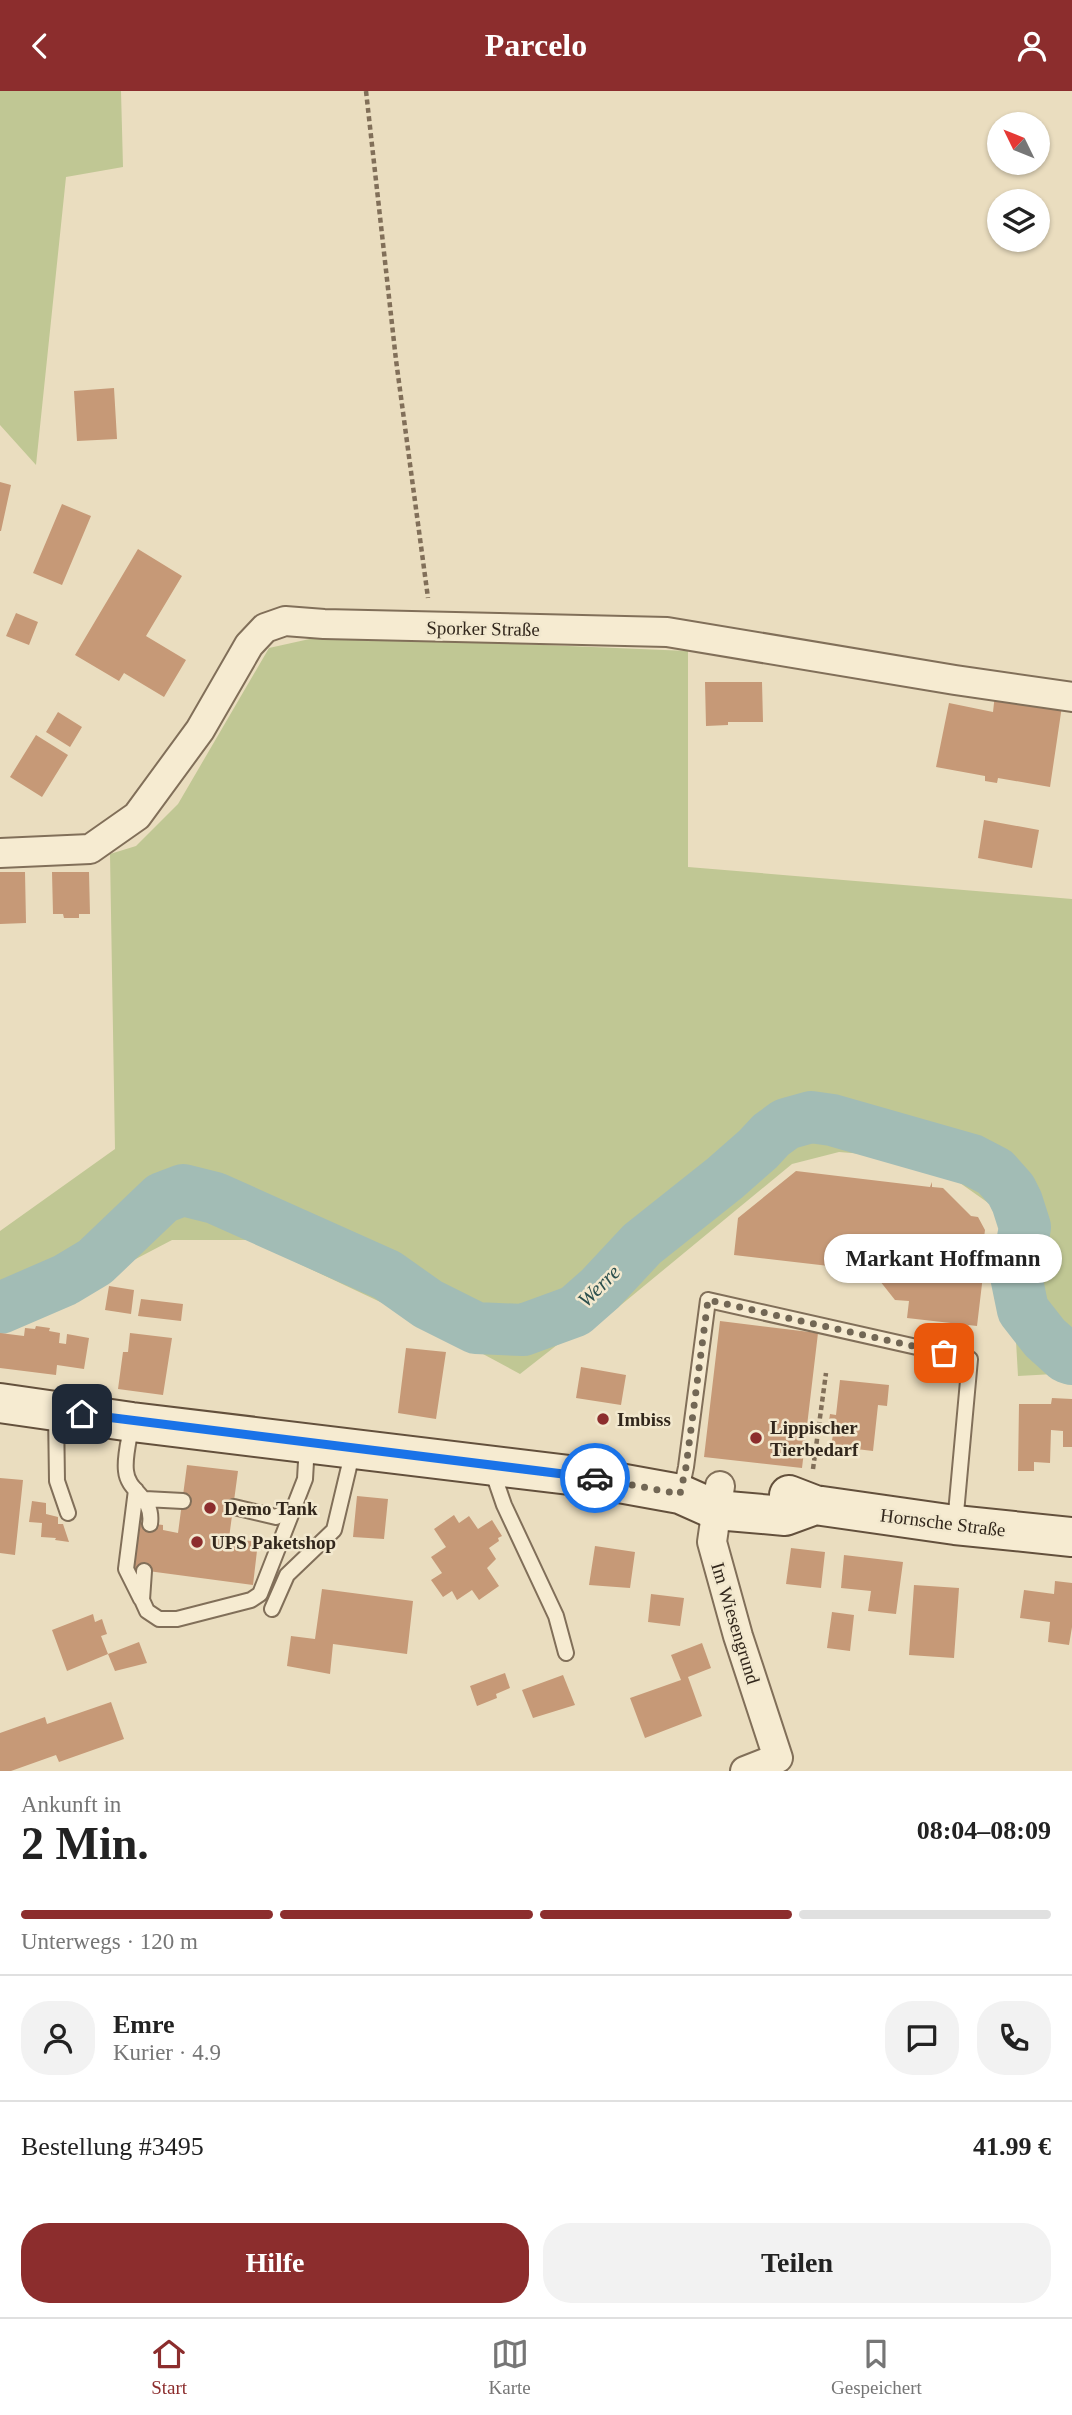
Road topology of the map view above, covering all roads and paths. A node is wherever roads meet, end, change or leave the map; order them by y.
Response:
1 (366, 91) edge
2 (432, 627) junction
3 (1072, 697) edge
4 (0, 853) edge
5 (826, 1373) dead end
6 (0, 1403) edge
7 (56, 1411) junction
8 (132, 1422) junction
9 (307, 1443) junction
10 (353, 1449) junction
11 (491, 1466) junction
12 (813, 1493) junction
13 (141, 1494) junction
14 (680, 1494) junction
15 (718, 1498) junction
16 (183, 1501) dead end
17 (295, 1506) junction
18 (234, 1507) dead end
19 (68, 1513) dead end
20 (150, 1524) dead end
21 (955, 1525) junction
22 (1072, 1537) edge
23 (144, 1571) dead end
24 (142, 1600) junction
25 (272, 1609) dead end
26 (565, 1653) dead end
27 (780, 1764) edge
28 (745, 1771) edge

1 - 2 path
2 - 3 street, Sporker Straße
2 - 4 street, Sporker Straße
5 - 12 path
6 - 7 main road, Hornsche Straße
7 - 8 main road, Hornsche Straße
7 - 19 lane
8 - 9 main road, Hornsche Straße
8 - 13 lane
9 - 10 main road, Hornsche Straße
9 - 17 lane
10 - 11 main road, Hornsche Straße
10 - 25 lane
11 - 14 main road, Hornsche Straße
11 - 26 lane
12 - 15 main road, Hornsche Straße
12 - 21 main road, Hornsche Straße
13 - 16 lane
13 - 20 lane
13 - 24 lane
14 - 15 main road, Hornsche Straße
14 - 21 lane
15 - 27 street, Im Wiesengrund
17 - 18 lane
17 - 24 lane
21 - 22 main road, Hornsche Straße
23 - 24 lane
27 - 28 street, Im Wiesengrund

